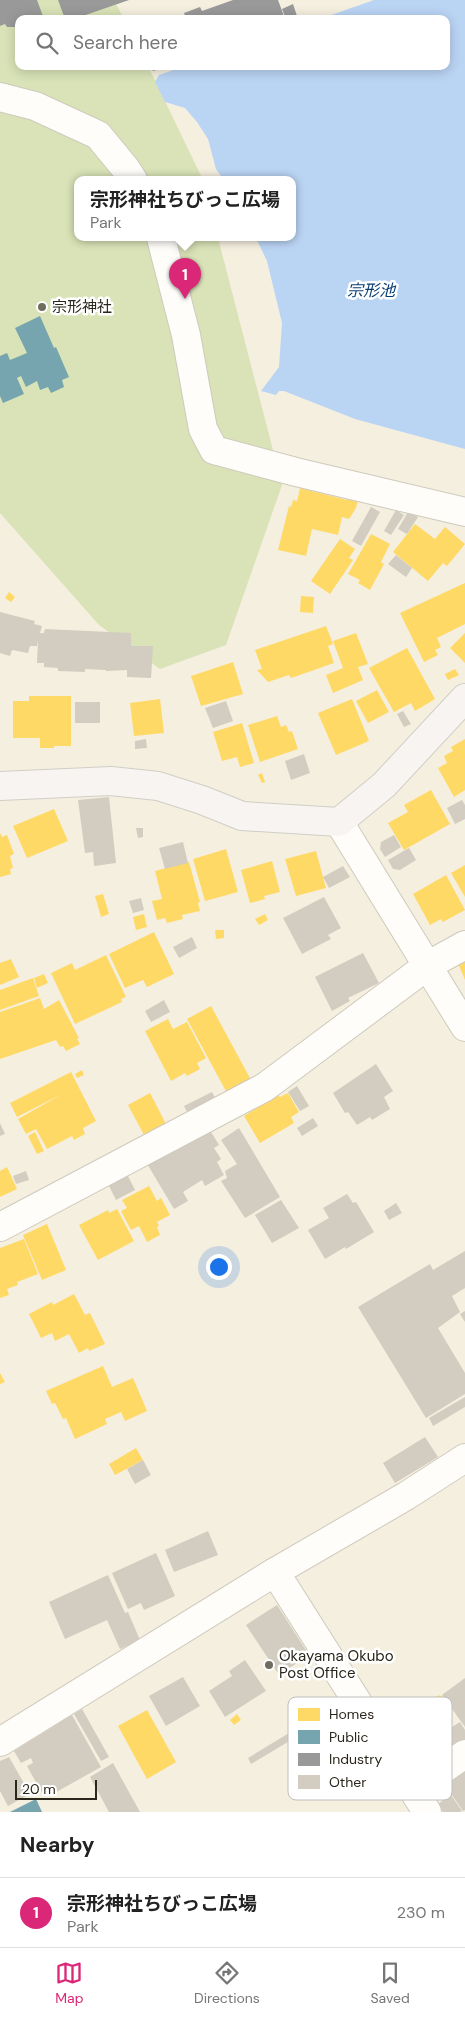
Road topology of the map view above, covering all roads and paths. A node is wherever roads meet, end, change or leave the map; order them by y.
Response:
1 (0, 97) edge
2 (130, 176) edge
3 (162, 241) edge
4 (465, 512) edge
5 (465, 698) edge
6 (0, 786) edge
7 (339, 822) junction
8 (465, 945) edge
9 (427, 966) junction
10 (465, 1027) edge
11 (0, 1226) edge
12 (465, 1458) edge
13 (275, 1572) junction
14 (354, 1697) edge
15 (0, 1742) edge
16 (465, 1754) edge
17 (452, 1768) edge

1 - 2 street
3 - 4 street
5 - 7 main road
6 - 7 main road
7 - 9 street
8 - 9 street
9 - 10 street
9 - 11 street
12 - 13 street
13 - 14 street
13 - 15 street
16 - 17 street

